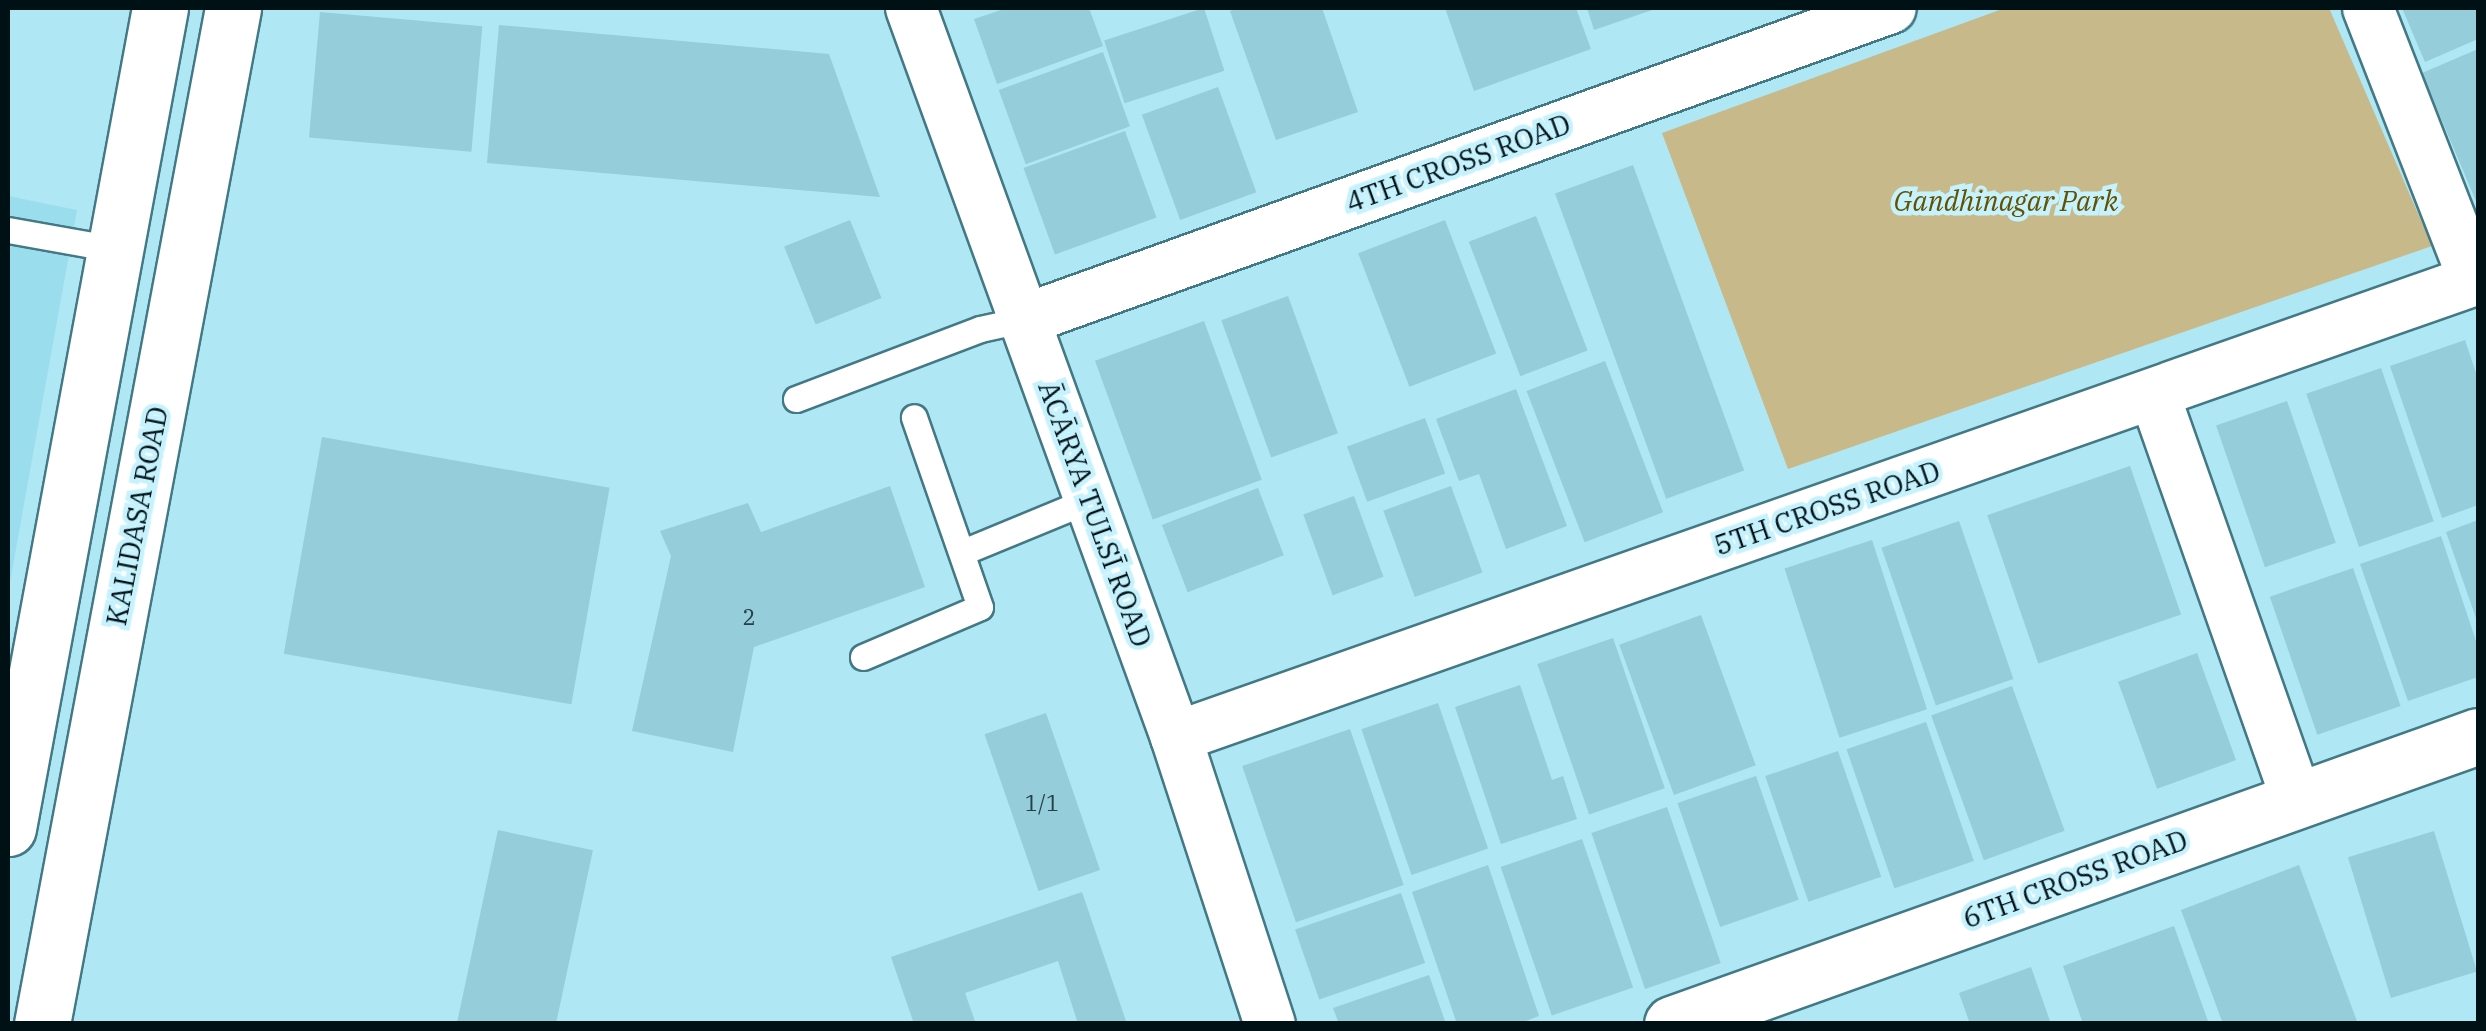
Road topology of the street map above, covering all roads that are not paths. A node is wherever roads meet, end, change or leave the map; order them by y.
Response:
1 (160, 8) edge
2 (232, 8) edge
3 (911, 8) edge
4 (1892, 8) edge
5 (2368, 8) edge
6 (8, 230) edge
7 (115, 249) junction
8 (2476, 280) edge
9 (104, 305) junction
10 (174, 317) junction
11 (1026, 319) junction
12 (2154, 394) junction
13 (796, 399) dead end
14 (914, 417) dead end
15 (1089, 500) junction
16 (962, 552) junction
17 (864, 657) dead end
18 (2478, 736) edge
19 (1176, 738) junction
20 (2298, 799) junction
21 (8, 828) edge
22 (42, 1024) edge
23 (1270, 1024) edge
24 (1672, 1024) edge

1 - 7 street
2 - 10 street, KALIDASA ROAD
3 - 11 street, ĀCĀRYA TULSĪ ROAD
4 - 11 street, 4TH CROSS ROAD
5 - 8 street
6 - 7 lane
7 - 9 street
8 - 12 street, 5TH CROSS ROAD
9 - 10 street
9 - 21 street
10 - 22 street, KALIDASA ROAD
11 - 13 lane
11 - 15 street, ĀCĀRYA TULSĪ ROAD
12 - 19 street, 5TH CROSS ROAD
12 - 20 street
14 - 16 lane
15 - 16 lane
15 - 19 street, ĀCĀRYA TULSĪ ROAD
16 - 17 lane
18 - 20 street, 6TH CROSS ROAD
19 - 23 street, ĀCĀRYA TULSĪ ROAD
20 - 24 street, 6TH CROSS ROAD

